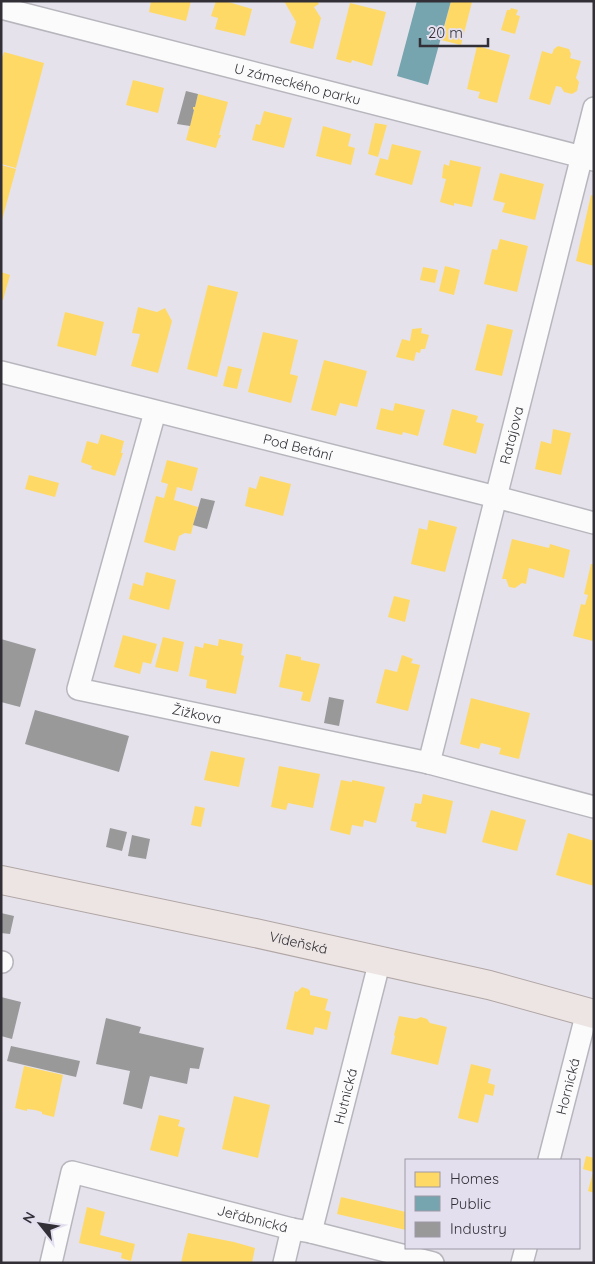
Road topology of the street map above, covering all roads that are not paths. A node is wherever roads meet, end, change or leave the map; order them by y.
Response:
1 (1, 8) edge
2 (594, 108) edge
3 (588, 158) edge
4 (1, 372) edge
5 (155, 412) junction
6 (496, 497) junction
7 (594, 523) edge
8 (429, 763) junction
9 (594, 807) edge
10 (1, 880) edge
11 (380, 960) junction
12 (590, 1013) edge
13 (549, 1159) edge
14 (302, 1230) junction
15 (526, 1249) edge
16 (52, 1263) edge
17 (284, 1263) edge
18 (433, 1263) edge
19 (522, 1263) edge

1 - 3 street, U zámeckého parku
2 - 3 street, Ratajova
3 - 6 street, Ratajova
4 - 5 street, Pod Betání
5 - 6 street, Pod Betání
5 - 8 street, Žižkova
6 - 7 street, Pod Betání
6 - 8 street, Ratajova
8 - 9 street, Žižkova
10 - 11 main road, Vídeňská
11 - 12 main road, Vídeňská
11 - 14 street, Hutnická
12 - 13 street, Hornická
14 - 16 street, Jeřábnická
14 - 17 street, Hutnická
14 - 18 street, Jeřábnická
15 - 19 street

